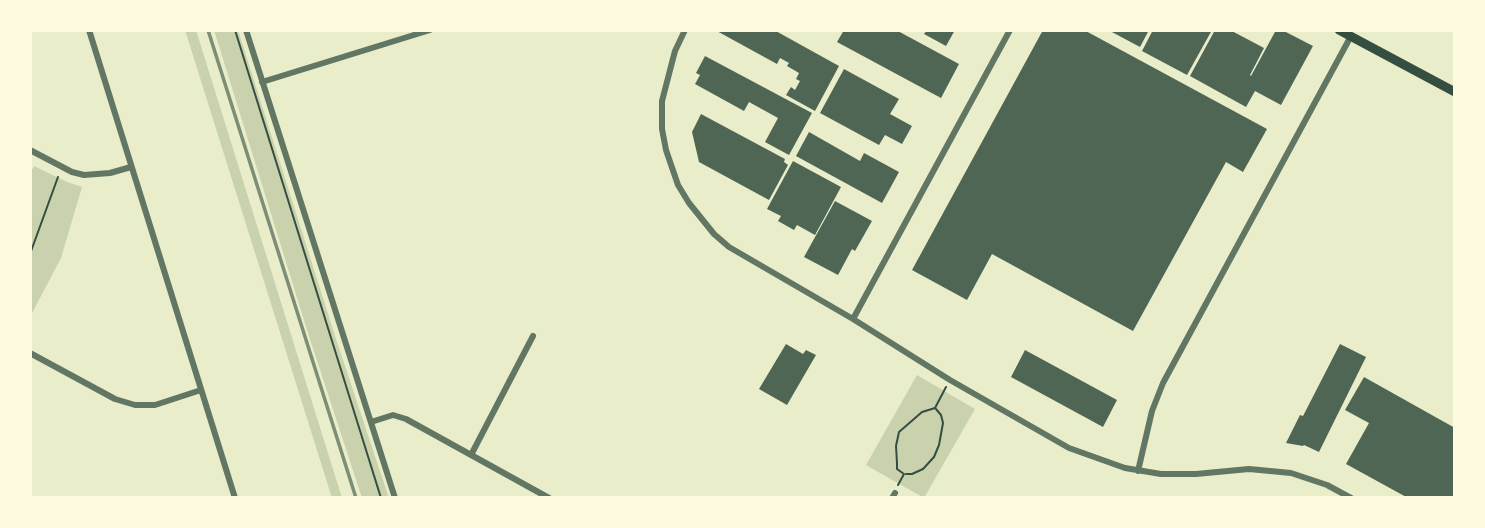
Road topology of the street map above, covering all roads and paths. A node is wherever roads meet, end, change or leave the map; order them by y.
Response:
1 (89, 30) edge
2 (235, 30) edge
3 (246, 30) edge
4 (430, 30) edge
5 (685, 30) edge
6 (1010, 30) edge
7 (1339, 30) edge
8 (1351, 36) junction
9 (262, 82) junction
10 (1455, 92) edge
11 (30, 150) edge
12 (131, 167) junction
13 (58, 177) dead end
14 (30, 254) edge
15 (853, 319) junction
16 (533, 336) dead end
17 (30, 353) edge
18 (950, 380) junction
19 (201, 390) junction
20 (935, 408) junction
21 (371, 422) junction
22 (471, 455) junction
23 (1138, 471) junction
24 (904, 474) junction
25 (893, 495) edge
26 (235, 498) edge
27 (381, 498) edge
28 (396, 498) edge
29 (550, 498) edge
30 (1350, 498) edge

1 - 12 street
2 - 27 path
3 - 9 street
4 - 9 street
5 - 15 street
6 - 15 street
7 - 8 main road
8 - 10 main road
8 - 23 street
9 - 21 street
11 - 12 street
12 - 19 street
13 - 14 path
15 - 18 street
16 - 22 street
17 - 19 street
18 - 20 path
18 - 23 street
19 - 26 street
20 - 24 path
20 - 24 path
21 - 22 street
21 - 28 street
22 - 29 street
23 - 30 street
24 - 25 path

